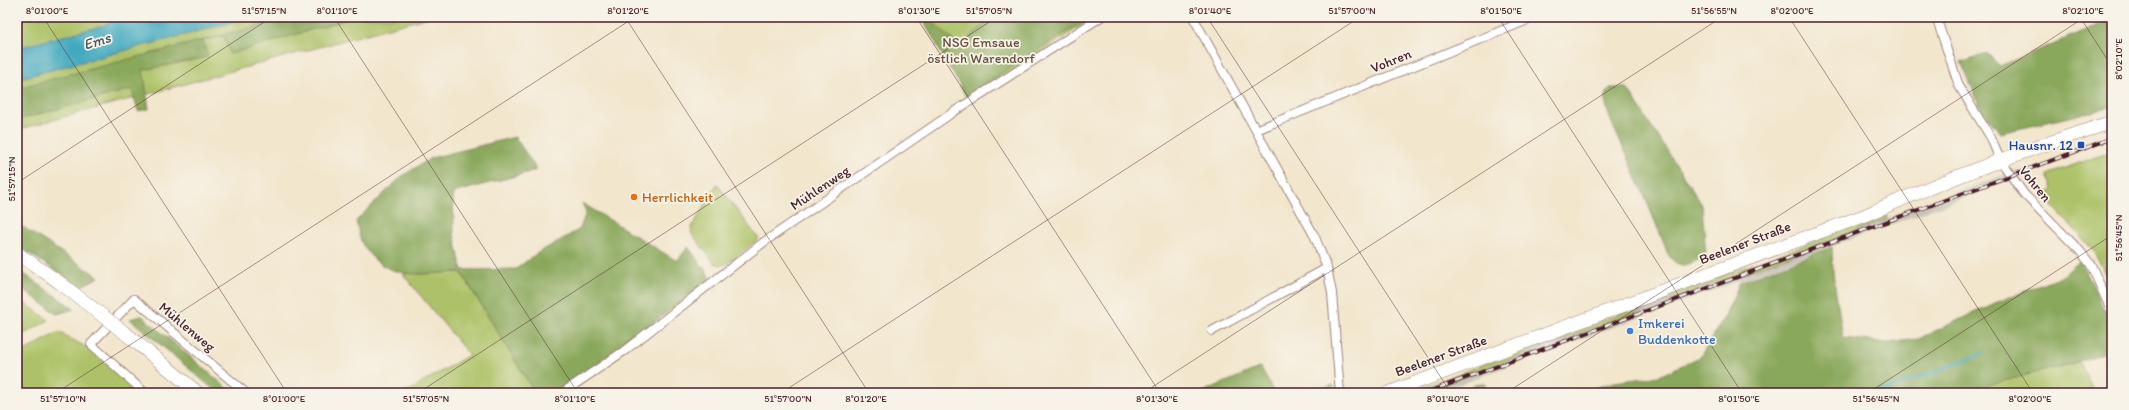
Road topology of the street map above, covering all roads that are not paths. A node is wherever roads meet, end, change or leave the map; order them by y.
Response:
1 (1101, 17) edge
2 (1193, 17) edge
3 (1535, 17) edge
4 (1936, 17) edge
5 (2112, 122) edge
6 (1256, 130) junction
7 (2000, 160) junction
8 (17, 254) edge
9 (1327, 268) junction
10 (2112, 312) edge
11 (1212, 331) dead end
12 (145, 393) edge
13 (198, 393) edge
14 (246, 393) edge
15 (562, 393) edge
16 (1340, 393) edge
17 (1388, 393) edge

1 - 15 street, Mühlenweg
2 - 6 street
3 - 6 street, Vohren
4 - 7 street, Vohren
5 - 7 main road, Beelener Straße
6 - 9 street
7 - 10 street, Vohren
7 - 17 main road, Beelener Straße
8 - 13 main road, bridge
9 - 11 street
9 - 16 street
12 - 14 street, Mühlenweg

